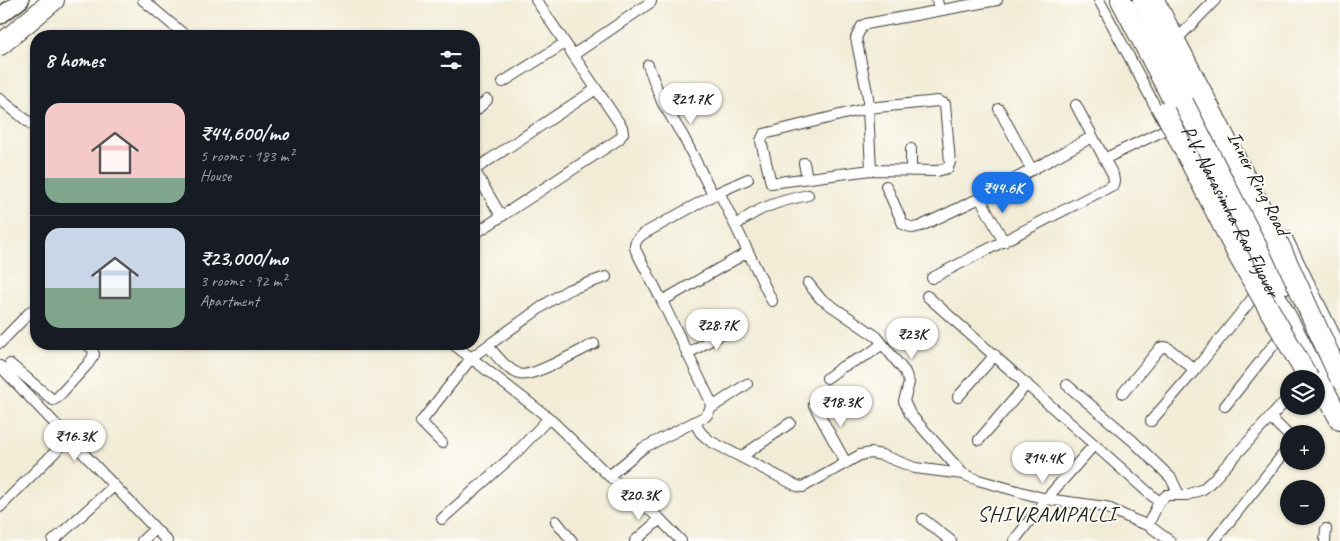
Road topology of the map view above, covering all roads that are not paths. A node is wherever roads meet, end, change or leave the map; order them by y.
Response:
1 (20, 0) edge
2 (35, 0) edge
3 (54, 0) edge
4 (65, 0) edge
5 (142, 0) edge
6 (536, 0) edge
7 (997, 0) edge
8 (1100, 0) edge
9 (1108, 0) edge
10 (1116, 0) edge
11 (1121, 0) edge
12 (1136, 0) edge
13 (1141, 0) edge
14 (1154, 0) edge
15 (1164, 0) edge
16 (1215, 0) edge
17 (651, 2) dead end
18 (938, 5) edge
19 (0, 16) edge
20 (0, 30) edge
21 (179, 30) edge
22 (1182, 35) junction
23 (565, 43) junction
24 (0, 45) edge
25 (0, 55) edge
26 (573, 55) junction
27 (648, 64) dead end
28 (503, 82) dead end
29 (596, 89) junction
30 (0, 99) edge
31 (487, 100) dead end
32 (1076, 105) dead end
33 (1218, 105) junction
34 (480, 106) edge
35 (868, 108) junction
36 (999, 109) dead end
37 (1200, 115) junction
38 (30, 123) edge
39 (1174, 123) junction
40 (1092, 137) junction
41 (911, 149) dead end
42 (1106, 162) junction
43 (804, 163) dead end
44 (480, 166) edge
45 (871, 170) junction
46 (911, 170) junction
47 (1032, 170) junction
48 (807, 178) junction
49 (748, 179) dead end
50 (480, 180) edge
51 (886, 186) dead end
52 (716, 194) junction
53 (808, 195) dead end
54 (980, 198) junction
55 (501, 216) junction
56 (736, 225) junction
57 (480, 230) edge
58 (1004, 242) junction
59 (748, 252) junction
60 (606, 277) dead end
61 (932, 278) dead end
62 (1266, 282) junction
63 (808, 283) dead end
64 (927, 296) dead end
65 (662, 301) junction
66 (772, 301) dead end
67 (30, 312) edge
68 (1289, 326) junction
69 (733, 327) dead end
70 (0, 343) edge
71 (594, 344) dead end
72 (882, 344) junction
73 (1340, 345) edge
74 (488, 346) junction
75 (93, 350) edge
76 (462, 350) edge
77 (687, 354) junction
78 (994, 355) junction
79 (472, 357) junction
80 (5, 365) edge
81 (1195, 370) junction
82 (1308, 370) edge
83 (1309, 370) edge
84 (827, 378) dead end
85 (1340, 378) edge
86 (747, 384) dead end
87 (1027, 384) junction
88 (1067, 385) dead end
89 (1340, 386) edge
90 (1340, 391) edge
91 (1123, 393) dead end
92 (958, 397) dead end
93 (1325, 399) edge
94 (814, 405) dead end
95 (1225, 406) dead end
96 (1325, 406) edge
97 (1280, 407) edge
98 (711, 408) junction
99 (549, 418) junction
100 (1270, 418) junction
101 (1340, 420) edge
102 (1151, 421) dead end
103 (694, 422) junction
104 (790, 423) dead end
105 (1340, 425) edge
106 (1280, 427) edge
107 (1340, 430) edge
108 (69, 438) junction
109 (979, 440) dead end
110 (442, 443) dead end
111 (1094, 445) junction
112 (741, 457) junction
113 (1280, 458) edge
114 (846, 463) junction
115 (963, 474) junction
116 (609, 476) junction
117 (114, 486) junction
118 (1179, 495) junction
119 (1046, 499) junction
120 (1159, 502) junction
121 (0, 506) edge
122 (442, 519) dead end
123 (660, 519) junction
124 (923, 519) dead end
125 (556, 521) dead end
126 (1148, 525) junction
127 (155, 529) junction
128 (1326, 529) dead end
129 (53, 541) edge
130 (142, 541) edge
131 (168, 541) edge
132 (572, 541) edge
133 (635, 541) edge
134 (681, 541) edge
135 (951, 541) edge
136 (1014, 541) edge
137 (1170, 541) edge
138 (1214, 541) edge
139 (1325, 541) edge

1 - 19 street
2 - 20 highway
3 - 24 highway
4 - 25 street
5 - 21 street
6 - 23 street
7 - 18 street
8 - 39 street, Inner Ring Road
9 - 39 highway
10 - 39 main road, Inner Ring Road
11 - 101 highway, P.V. Narasimha Rao Flyover
12 - 90 highway, P.V. Narasimha Rao Flyover
13 - 37 main road, Inner Ring Road
14 - 85 highway, bridge
15 - 22 street, Inner Ring Road
16 - 22 street
17 - 26 street
18 - 35 street
22 - 33 street, Inner Ring Road
23 - 26 street
23 - 28 street
26 - 29 street
27 - 52 street
29 - 44 street
29 - 55 street
30 - 38 street
31 - 34 street
32 - 40 street
33 - 37 street
33 - 73 street, Inner Ring Road
35 - 45 street
35 - 46 street
35 - 48 street
36 - 47 street
37 - 89 main road, Inner Ring Road
39 - 42 street
39 - 42 street
39 - 62 main road, Inner Ring Road
39 - 82 highway, bridge
40 - 42 street
40 - 47 street
41 - 46 street
42 - 58 street
43 - 48 street
45 - 46 street
45 - 48 street
47 - 54 street
49 - 52 street
50 - 55 street
51 - 54 street
52 - 56 street
52 - 65 street
53 - 56 street
54 - 58 street
55 - 57 street
56 - 59 street
58 - 61 street
59 - 65 street
59 - 66 street
60 - 74 street
62 - 68 main road, Inner Ring Road
62 - 81 street
63 - 72 street
64 - 78 street
65 - 77 street
67 - 70 street
68 - 83 main road, Inner Ring Road
68 - 95 street
69 - 77 street
71 - 74 street
72 - 84 street
72 - 115 street
74 - 79 street
75 - 80 street
76 - 79 street
77 - 98 street
78 - 87 street
78 - 92 street
79 - 99 street
79 - 110 street
80 - 108 street
81 - 91 street
81 - 102 street
86 - 98 street
87 - 109 street
87 - 111 street
88 - 118 street
93 - 105 main road, Inner Ring Road
94 - 114 street
96 - 107 highway
97 - 100 street
98 - 103 street
99 - 116 street
99 - 122 street
100 - 106 street
100 - 118 street
103 - 112 street
103 - 116 street
104 - 112 street
108 - 117 street
108 - 121 street
111 - 119 street
111 - 120 street
112 - 114 street
113 - 138 street
114 - 115 street
115 - 119 street
116 - 123 street
117 - 127 street
117 - 129 street
118 - 120 street
119 - 126 street
119 - 136 street
120 - 126 street
123 - 133 street
123 - 134 street
124 - 135 street
125 - 132 street
126 - 137 street
127 - 130 street
127 - 131 street
128 - 139 street

